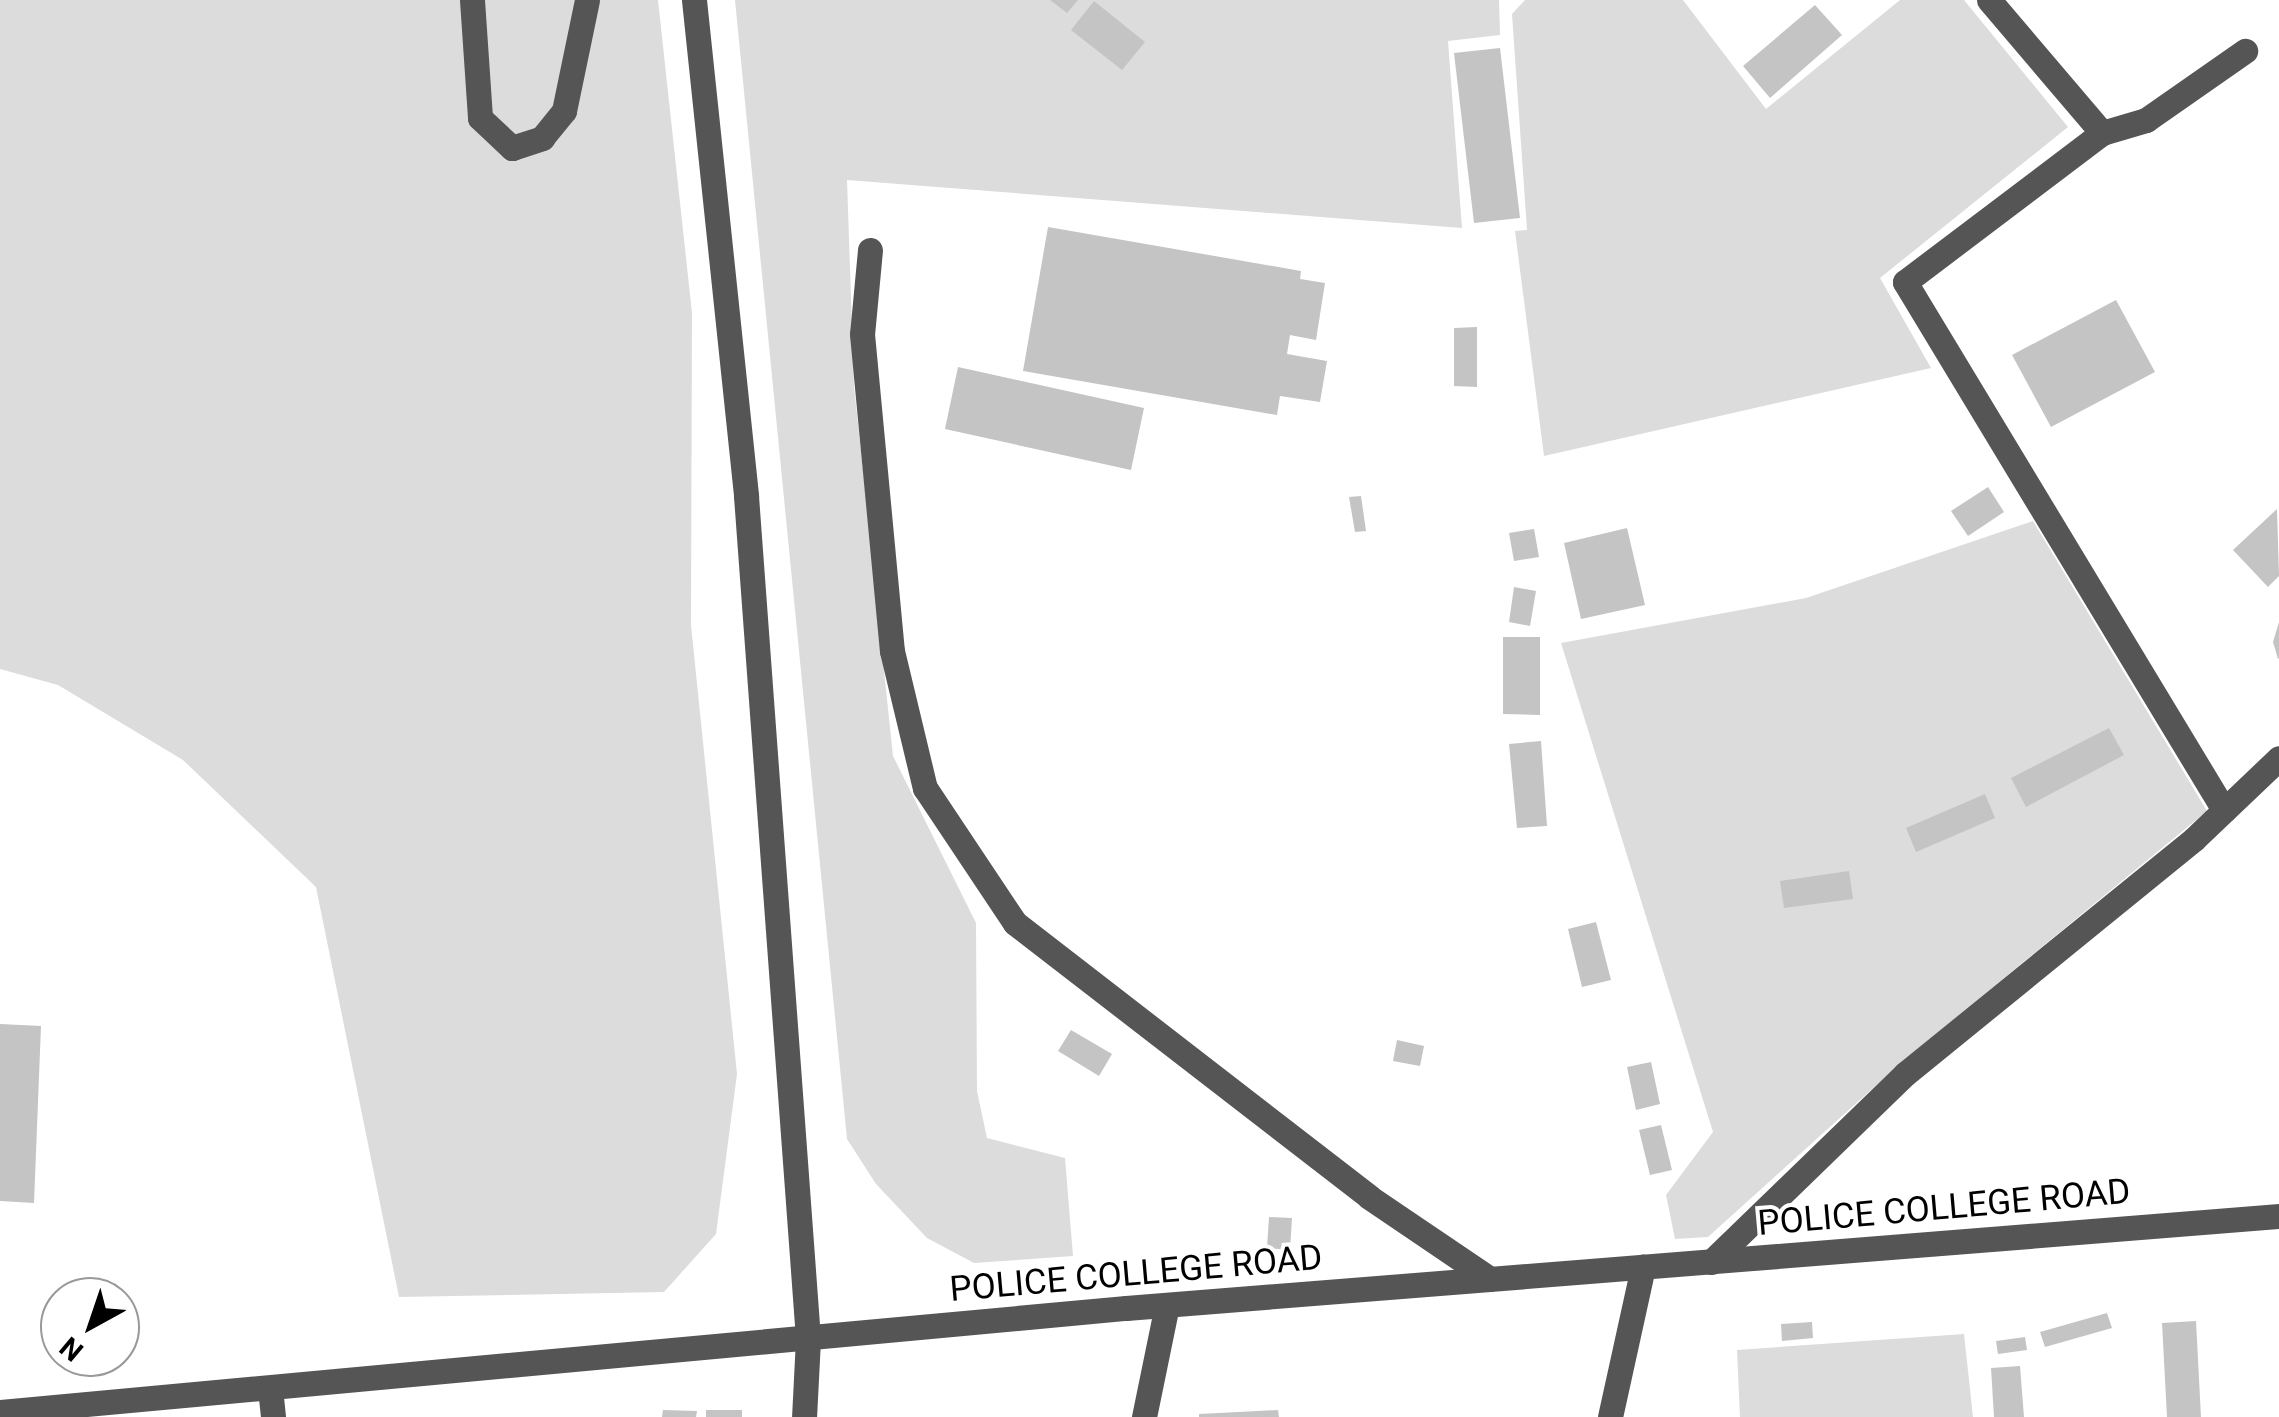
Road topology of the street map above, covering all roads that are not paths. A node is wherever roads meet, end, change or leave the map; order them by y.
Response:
1 (472, 0) edge
2 (588, 0) edge
3 (694, 0) edge
4 (1989, 0) edge
5 (2245, 52) dead end
6 (2102, 133) junction
7 (870, 250) dead end
8 (2279, 758) edge
9 (2224, 810) junction
10 (2279, 1216) edge
11 (1711, 1262) junction
12 (1642, 1267) junction
13 (1490, 1280) junction
14 (1168, 1305) junction
15 (808, 1339) junction
16 (270, 1388) junction
17 (9, 1413) edge
18 (273, 1417) edge
19 (804, 1417) edge
20 (1144, 1417) edge
21 (1610, 1417) edge

1 - 2 street
3 - 15 street
4 - 6 street
5 - 6 street
6 - 9 street
7 - 13 street
8 - 9 street
9 - 11 street
10 - 11 street, POLICE COLLEGE ROAD
11 - 12 street, POLICE COLLEGE ROAD
12 - 13 street, POLICE COLLEGE ROAD
12 - 21 street
13 - 14 street, POLICE COLLEGE ROAD
14 - 15 street, POLICE COLLEGE ROAD
14 - 20 street
15 - 16 street, POLICE COLLEGE ROAD
15 - 19 street
16 - 17 street, POLICE COLLEGE ROAD
16 - 18 street

